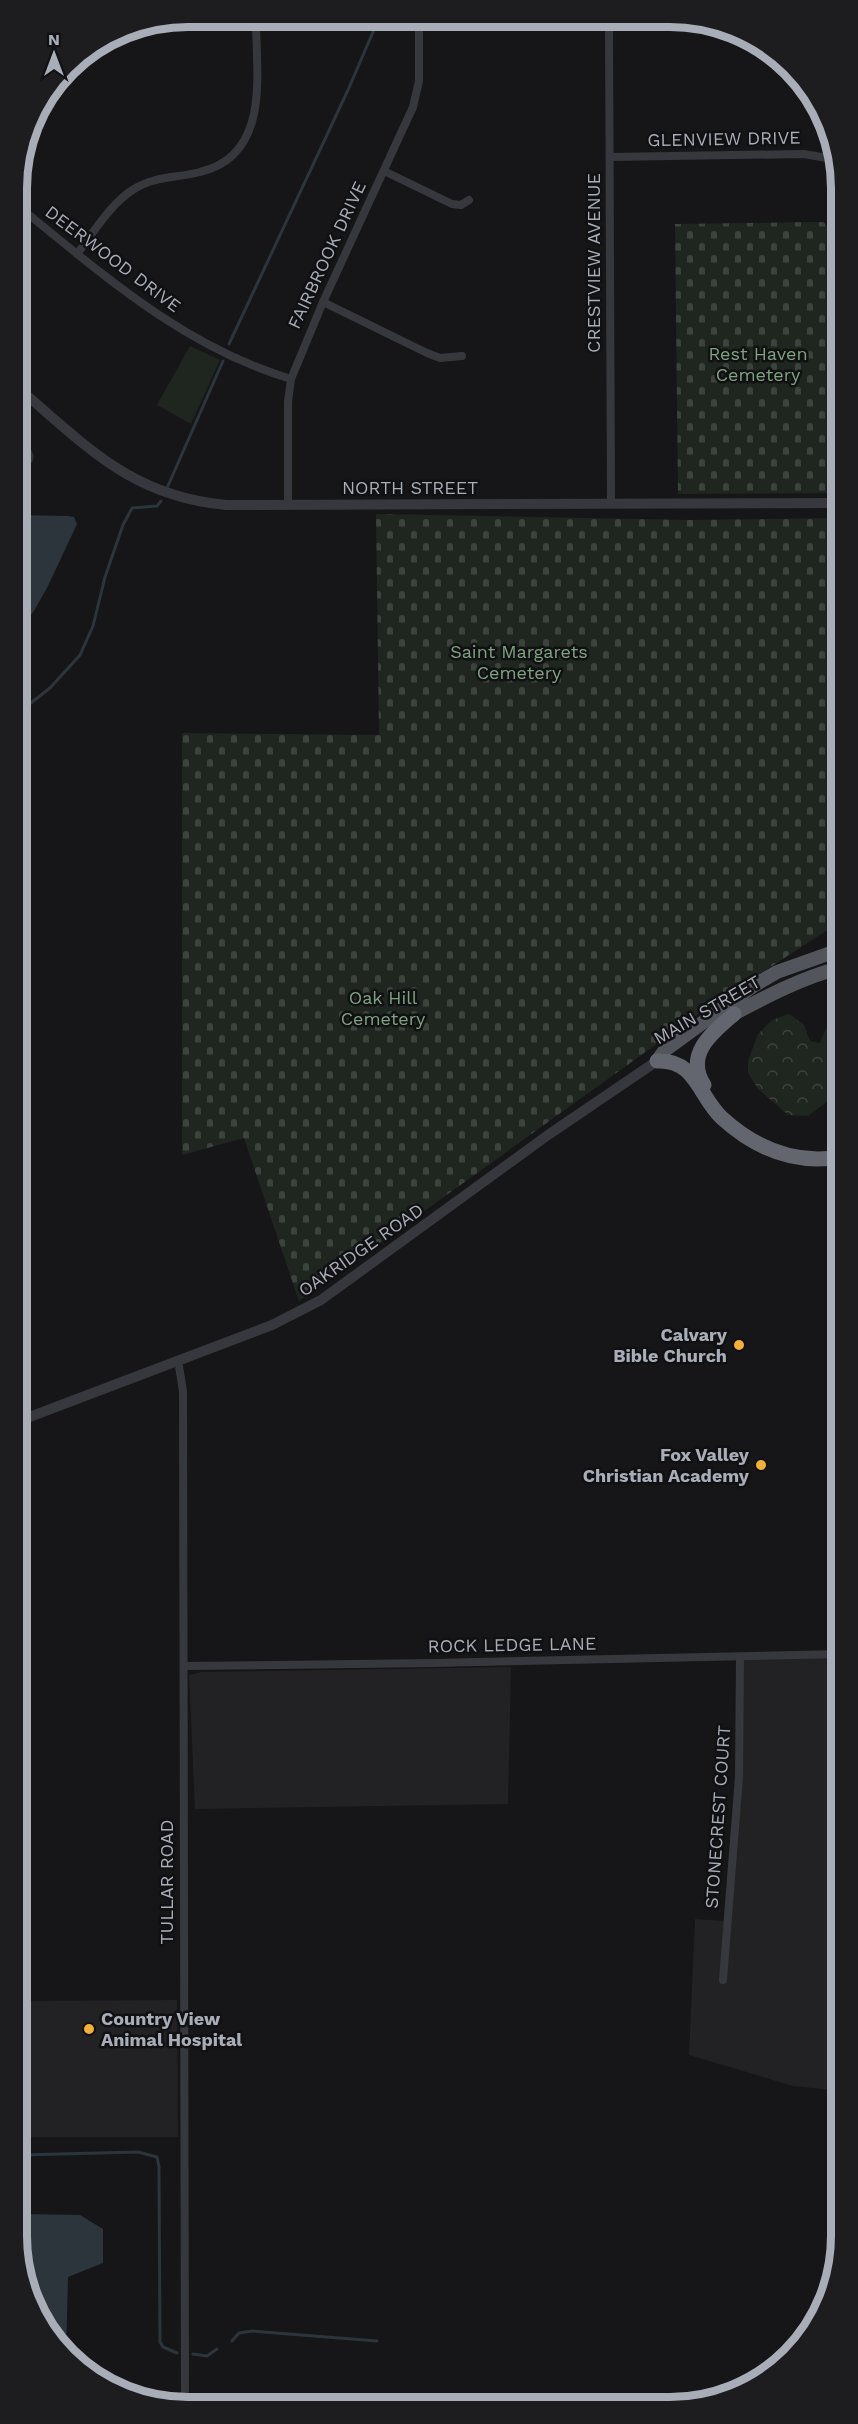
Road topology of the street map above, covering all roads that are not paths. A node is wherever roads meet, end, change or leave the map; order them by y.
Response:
1 (256, 27) edge
2 (419, 27) edge
3 (609, 27) edge
4 (610, 157) junction
5 (828, 158) edge
6 (384, 171) junction
7 (469, 200) dead end
8 (27, 213) edge
9 (77, 254) junction
10 (323, 302) junction
11 (462, 357) dead end
12 (291, 379) junction
13 (27, 395) edge
14 (831, 503) edge
15 (611, 504) junction
16 (288, 505) junction
17 (831, 953) edge
18 (831, 970) edge
19 (734, 1014) junction
20 (657, 1061) junction
21 (728, 1122) junction
22 (831, 1158) edge
23 (178, 1360) junction
24 (27, 1418) edge
25 (831, 1654) edge
26 (740, 1657) junction
27 (184, 1666) junction
28 (723, 1980) dead end
29 (184, 2397) edge

1 - 9 street
2 - 6 street, FAIRBROOK DRIVE
3 - 4 street, CRESTVIEW AVENUE
4 - 5 street, GLENVIEW DRIVE
4 - 15 street, CRESTVIEW AVENUE
6 - 7 street
6 - 10 street, FAIRBROOK DRIVE
8 - 9 street, DEERWOOD DRIVE
9 - 12 street, DEERWOOD DRIVE
10 - 11 street
10 - 12 street, FAIRBROOK DRIVE
12 - 16 street, FAIRBROOK DRIVE
13 - 16 street, NORTH STREET
14 - 15 street, NORTH STREET
15 - 16 street, NORTH STREET
17 - 20 main road, MAIN STREET
18 - 19 main road, MAIN STREET
19 - 20 main road, MAIN STREET
19 - 21 highway
20 - 21 highway
20 - 23 street, OAKRIDGE ROAD
21 - 22 highway
23 - 24 street, OAKRIDGE ROAD
23 - 27 street, TULLAR ROAD
25 - 26 street, ROCK LEDGE LANE
26 - 27 street, ROCK LEDGE LANE
26 - 28 street, STONECREST COURT
27 - 29 street, TULLAR ROAD

